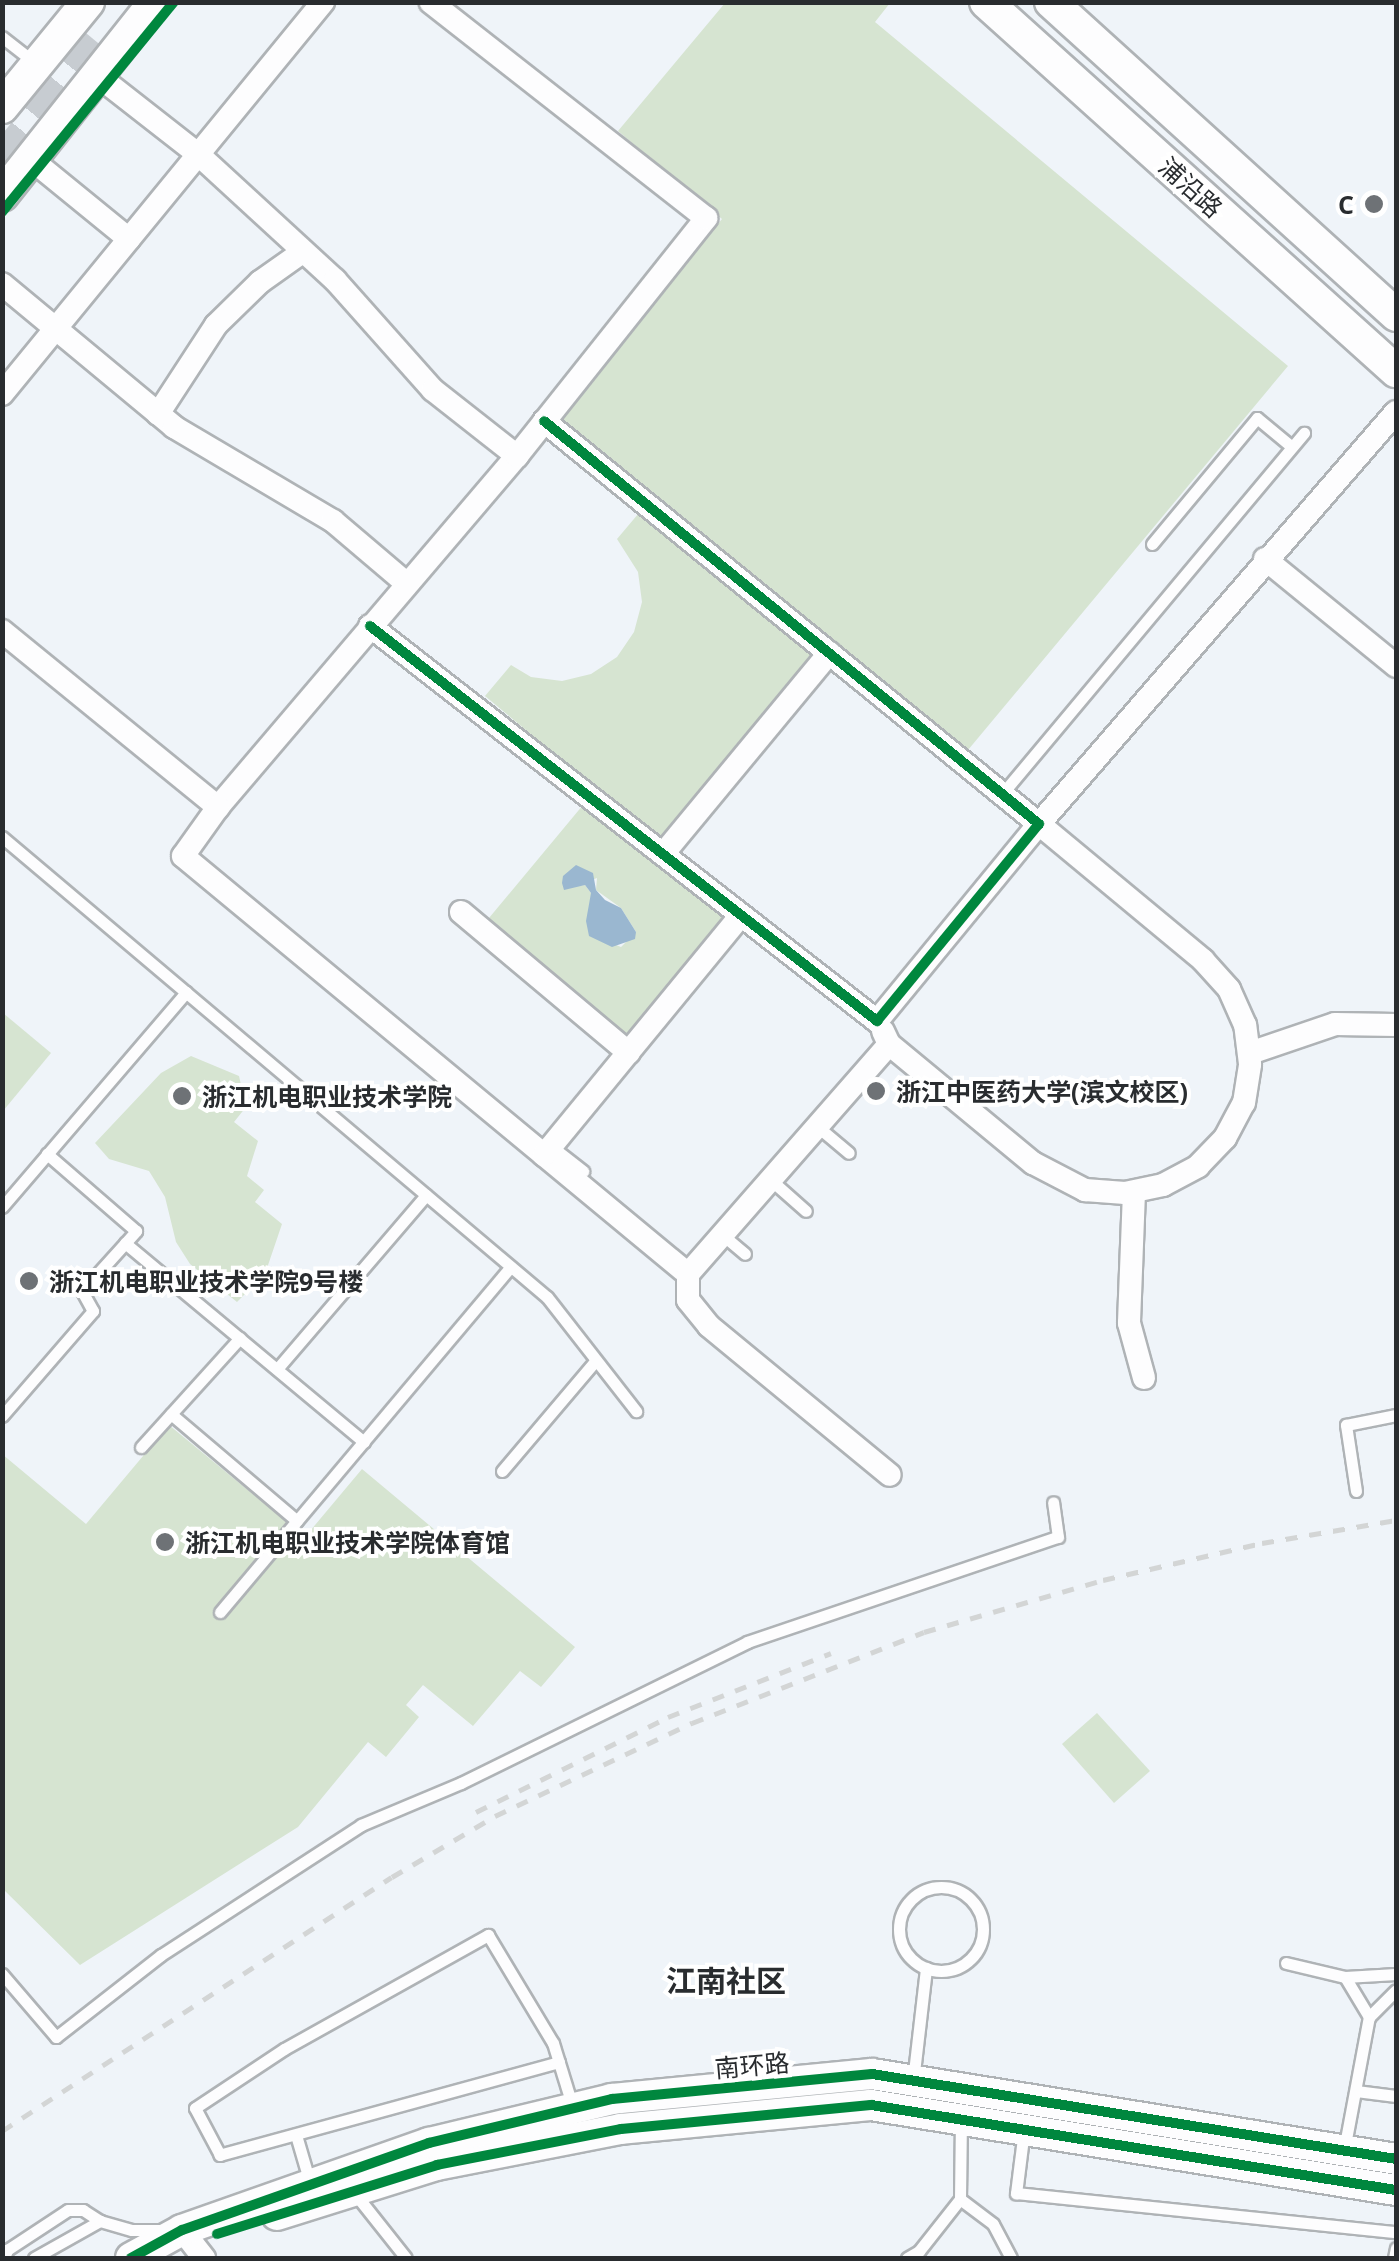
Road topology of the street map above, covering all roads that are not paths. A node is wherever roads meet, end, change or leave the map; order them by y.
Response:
1 (88, 2) edge
2 (156, 2) edge
3 (323, 2) edge
4 (431, 2) edge
5 (986, 2) edge
6 (1051, 2) edge
7 (2, 37) edge
8 (37, 65) junction
9 (98, 76) junction
10 (2, 107) edge
11 (199, 155) junction
12 (32, 160) junction
13 (2, 196) edge
14 (129, 239) junction
15 (301, 253) junction
16 (2, 284) edge
17 (1396, 315) edge
18 (56, 328) junction
19 (1396, 370) edge
20 (2, 394) edge
21 (1396, 412) edge
22 (158, 414) junction
23 (544, 421) junction
24 (1304, 433) dead end
25 (1292, 447) junction
26 (517, 456) junction
27 (1152, 544) dead end
28 (1266, 559) junction
29 (408, 584) junction
30 (370, 626) junction
31 (2, 631) edge
32 (829, 653) junction
33 (1396, 666) edge
34 (1002, 794) junction
35 (218, 807) junction
36 (1040, 824) junction
37 (2, 837) edge
38 (663, 854) junction
39 (461, 912) dead end
40 (741, 914) junction
41 (186, 992) junction
42 (877, 1021) junction
43 (1396, 1025) edge
44 (890, 1044) junction
45 (629, 1053) junction
46 (1250, 1053) junction
47 (818, 1127) junction
48 (548, 1150) junction
49 (849, 1152) dead end
50 (47, 1154) junction
51 (583, 1172) dead end
52 (772, 1182) junction
53 (1134, 1192) junction
54 (426, 1195) junction
55 (2, 1207) edge
56 (806, 1211) dead end
57 (724, 1237) junction
58 (125, 1244) junction
59 (745, 1254) dead end
60 (512, 1266) junction
61 (688, 1274) junction
62 (240, 1338) junction
63 (596, 1360) junction
64 (276, 1369) junction
65 (1144, 1378) dead end
66 (636, 1411) dead end
67 (171, 1414) junction
68 (1396, 1414) edge
69 (2, 1416) edge
70 (364, 1442) junction
71 (141, 1447) dead end
72 (502, 1471) dead end
73 (890, 1475) dead end
74 (1356, 1490) dead end
75 (1053, 1502) dead end
76 (297, 1521) junction
77 (220, 1612) dead end
78 (1286, 1963) dead end
79 (926, 1968) junction
80 (2, 1974) edge
81 (1396, 1974) edge
82 (1345, 1977) junction
83 (1396, 1990) edge
84 (1369, 2017) junction
85 (559, 2062) junction
86 (913, 2080) junction
87 (1356, 2091) junction
88 (1396, 2096) edge
89 (573, 2108) junction
90 (961, 2120) junction
91 (1024, 2130) junction
92 (296, 2134) junction
93 (1344, 2150) junction
94 (1396, 2159) edge
95 (310, 2183) junction
96 (1396, 2190) edge
97 (353, 2191) junction
98 (960, 2199) junction
99 (100, 2221) junction
100 (1396, 2232) edge
101 (193, 2244) edge
102 (1396, 2248) edge
103 (4, 2258) edge
104 (34, 2258) edge
105 (132, 2258) edge
106 (162, 2258) edge
107 (406, 2258) edge
108 (907, 2258) edge
109 (1011, 2258) edge
110 (1394, 2258) edge

1 - 8 main road
2 - 9 main road
3 - 11 street
4 - 23 street
5 - 19 main road, 浦沿路
6 - 17 main road, 浦沿路
7 - 8 lane
8 - 10 main road
9 - 11 street
9 - 12 main road
11 - 14 street
11 - 15 street
12 - 13 main road
12 - 14 street
14 - 18 street
15 - 22 street
15 - 26 street
16 - 18 street
18 - 20 street
18 - 22 street
21 - 28 street
22 - 29 street
23 - 26 street
23 - 32 street
24 - 25 lane
25 - 27 lane
25 - 34 lane
26 - 29 street
28 - 33 street
28 - 36 street
29 - 30 street
30 - 35 street
30 - 38 street
31 - 35 street
32 - 34 street
32 - 38 street
34 - 36 street
35 - 48 street
36 - 42 street
36 - 46 street
37 - 41 lane
38 - 40 street
39 - 45 street
40 - 42 street
40 - 45 street
41 - 50 lane
41 - 54 lane
42 - 44 street
43 - 46 street
44 - 47 street
44 - 53 street
45 - 48 street
46 - 53 street
47 - 49 lane
47 - 52 street
48 - 51 lane
48 - 61 street
50 - 55 lane
50 - 58 lane
52 - 56 lane
52 - 57 street
53 - 65 street
54 - 60 lane
54 - 64 lane
57 - 59 lane
57 - 61 street
58 - 62 lane
58 - 69 lane
60 - 63 lane
60 - 70 lane
61 - 73 street
62 - 64 lane
62 - 67 lane
63 - 66 lane
63 - 72 lane
64 - 70 lane
67 - 71 lane
67 - 76 lane
68 - 74 lane
70 - 76 lane
75 - 80 lane
76 - 77 lane
78 - 82 lane
79 - 79 lane
79 - 86 lane
81 - 82 lane
82 - 84 lane
83 - 84 lane
84 - 87 lane
85 - 89 lane
85 - 92 lane
85 - 92 lane
86 - 89 main road, 南环路
86 - 93 main road, 南环路
87 - 88 lane
87 - 93 lane
89 - 95 main road, 南环路
90 - 91 main road, 南环路
90 - 97 main road, 南环路
90 - 98 lane
91 - 96 main road, 南环路
91 - 100 lane
92 - 95 lane
93 - 94 main road, 南环路
95 - 101 main road, 南环路
97 - 101 main road, 南环路
97 - 107 lane
98 - 108 lane
98 - 109 lane
99 - 101 lane
99 - 103 lane
99 - 104 lane
101 - 105 main road, 南环路
101 - 106 main road, 南环路
102 - 110 lane

